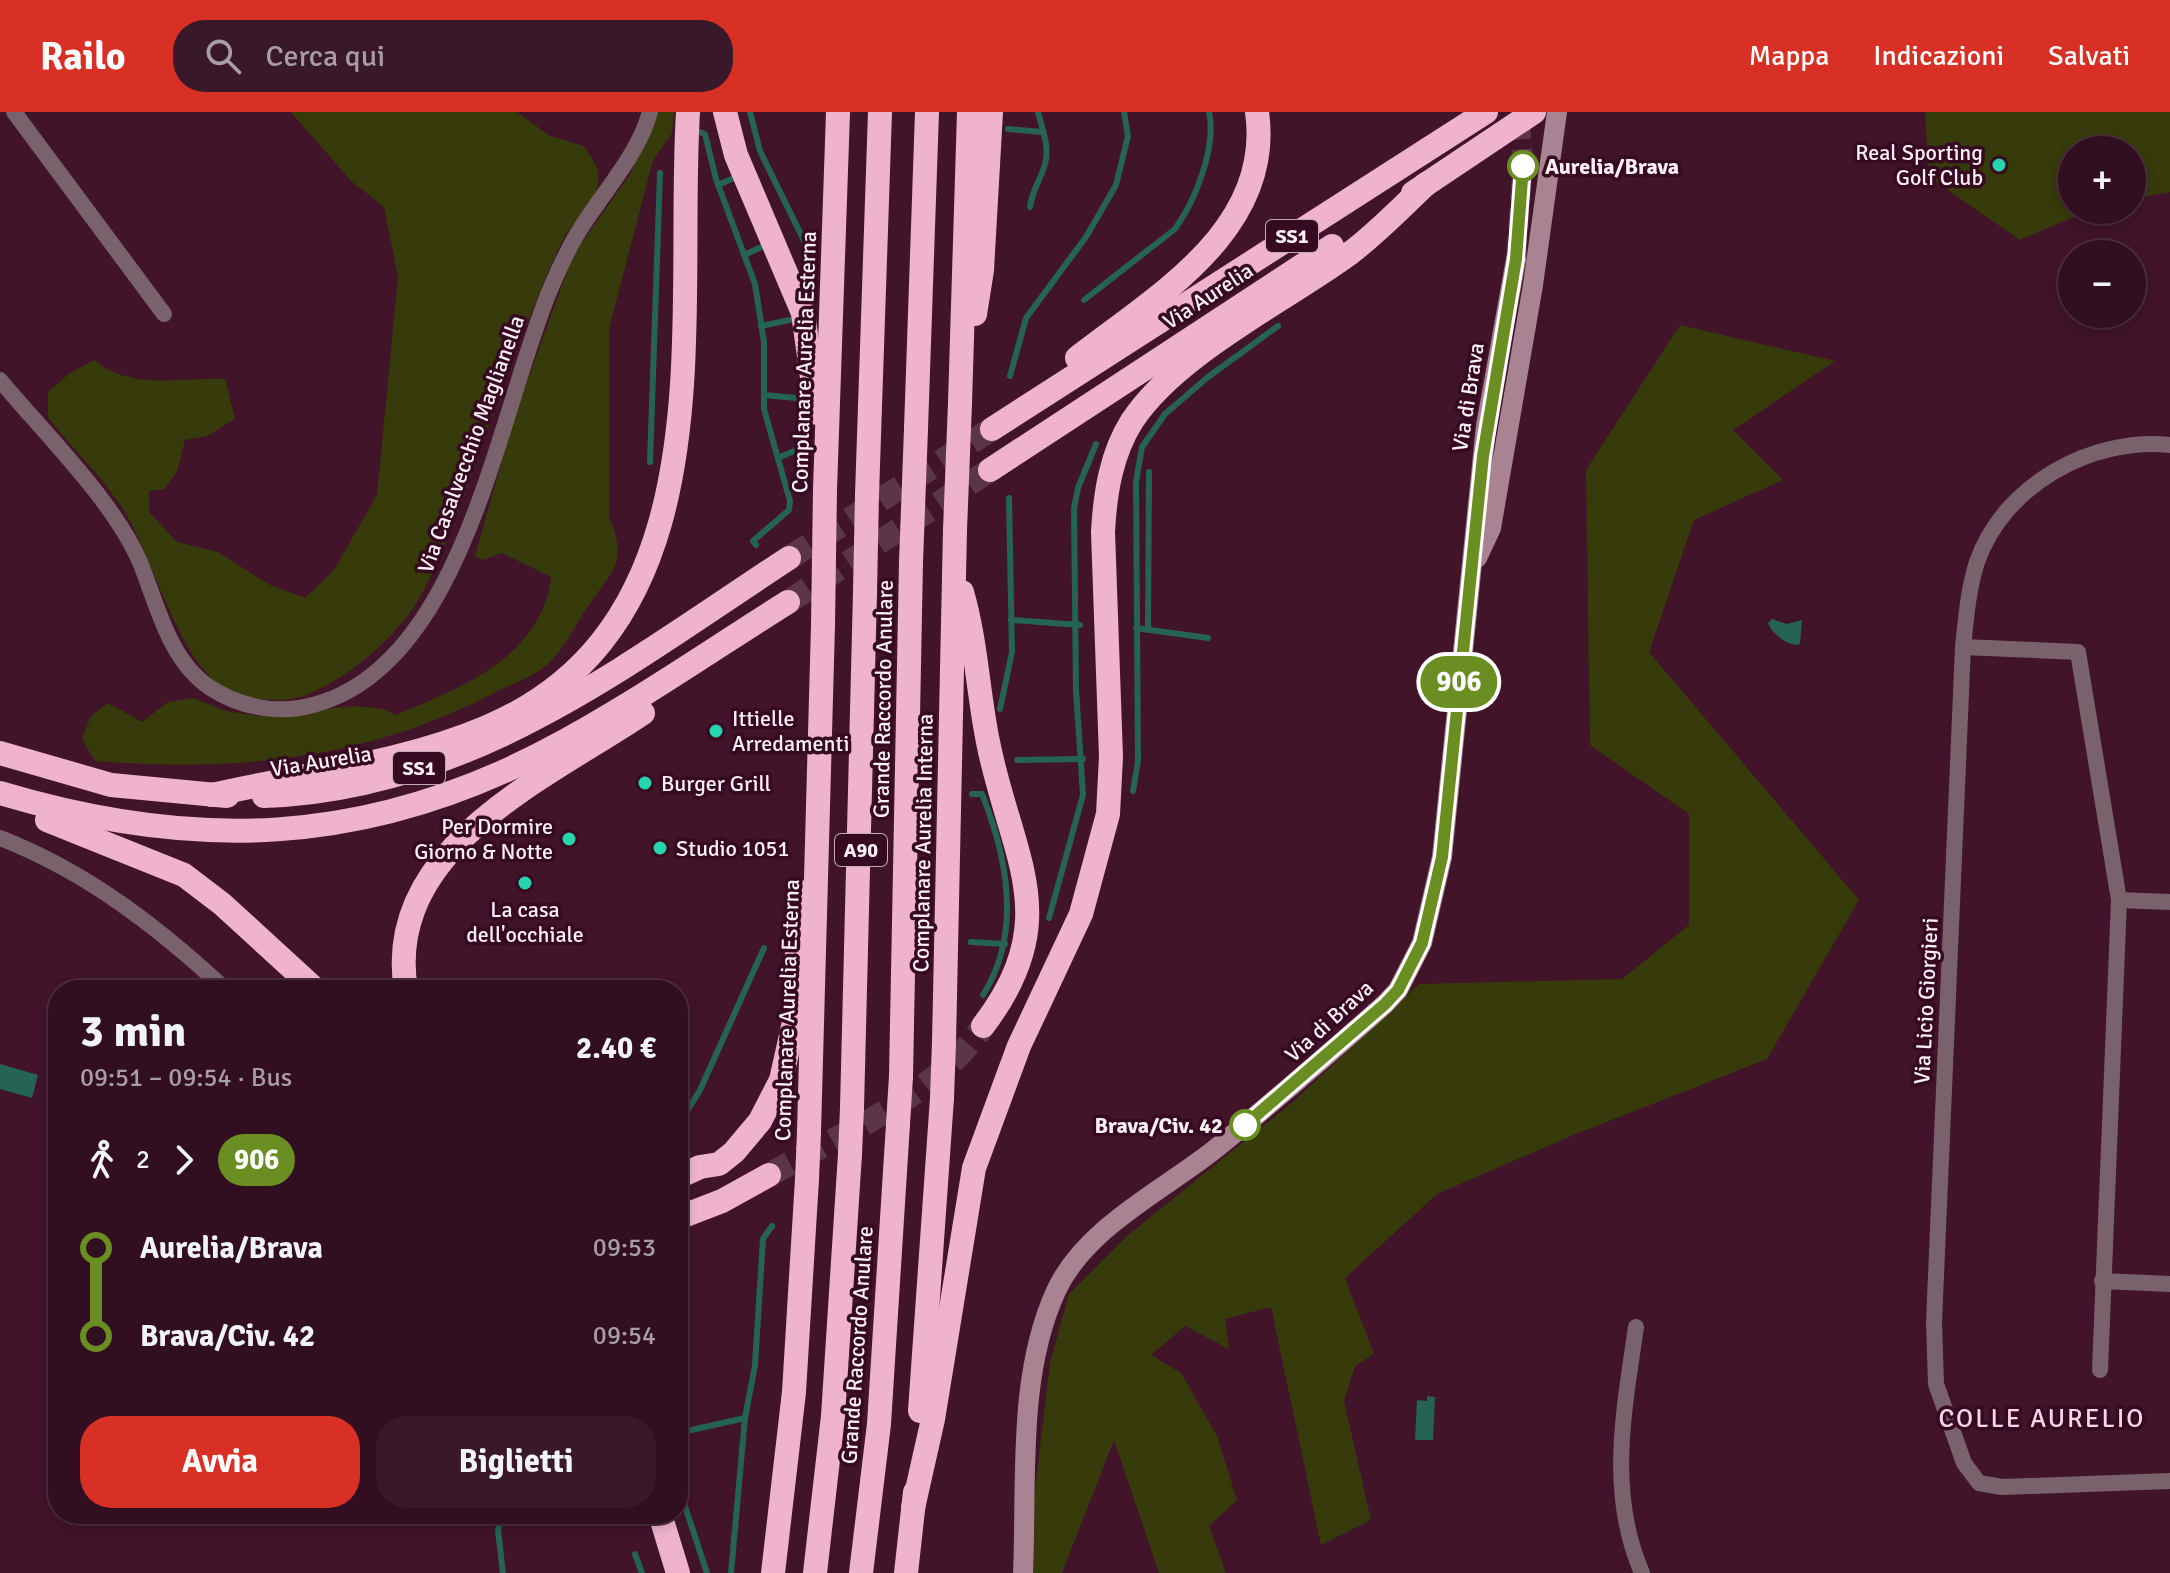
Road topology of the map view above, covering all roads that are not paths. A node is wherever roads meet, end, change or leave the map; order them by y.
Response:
1 (14, 112) edge
2 (650, 112) edge
3 (688, 112) edge
4 (725, 112) edge
5 (838, 112) edge
6 (880, 112) edge
7 (927, 112) edge
8 (969, 112) edge
9 (991, 112) edge
10 (1257, 112) edge
11 (1486, 112) edge
12 (1534, 112) edge
13 (1557, 112) edge
14 (1426, 184) junction
15 (1516, 259) tunnel mouth
16 (164, 314) dead end
17 (961, 366) junction
18 (0, 380) edge
19 (1026, 407) junction
20 (992, 429) tunnel mouth
21 (2170, 445) edge
22 (826, 464) junction
23 (990, 470) tunnel mouth
24 (789, 558) tunnel mouth
25 (954, 565) junction
26 (1469, 576) junction
27 (788, 602) tunnel mouth
28 (727, 640) junction
29 (1963, 647) junction
30 (0, 753) edge
31 (0, 793) edge
32 (212, 795) junction
33 (0, 802) edge
34 (818, 804) junction
35 (0, 838) edge
36 (2119, 900) junction
37 (2170, 902) edge
38 (215, 980) edge
39 (305, 980) edge
40 (405, 980) edge
41 (983, 1026) tunnel mouth
42 (688, 1172) edge
43 (769, 1175) tunnel mouth
44 (688, 1214) edge
45 (2102, 1281) junction
46 (2170, 1284) edge
47 (1636, 1327) dead end
48 (2100, 1370) dead end
49 (2170, 1481) edge
50 (913, 1508) junction
51 (663, 1524) edge
52 (678, 1573) edge
53 (773, 1573) edge
54 (815, 1573) edge
55 (861, 1573) edge
56 (906, 1573) edge
57 (1023, 1573) edge
58 (1642, 1573) edge

1 - 16 street
2 - 18 street, Via Casalvecchio Maglianella
3 - 32 highway
4 - 22 highway
5 - 22 highway, Complanare Aurelia Esterna
6 - 54 highway, Grande Raccordo Anulare / A90, bridge
7 - 55 highway, Grande Raccordo Anulare / A90, bridge
8 - 17 highway, Complanare Aurelia Interna
9 - 17 highway
10 - 19 highway
11 - 19 highway, Via Aurelia / SS1
12 - 14 highway, Via Aurelia / SS1
13 - 26 street
14 - 23 highway, Via Aurelia / SS1
14 - 50 highway
15 - 26 street, Via di Brava
17 - 25 highway, Complanare Aurelia Interna, bridge
19 - 20 highway, Via Aurelia / SS1
21 - 29 street, Via Licio Giorgieri
22 - 34 highway, Complanare Aurelia Esterna, bridge
24 - 32 highway, Via Aurelia / SS1
25 - 41 highway
25 - 50 highway, Complanare Aurelia Interna, bridge
26 - 57 street, Via di Brava
27 - 28 highway, SS1
28 - 31 highway, SS1
28 - 40 highway
29 - 36 street
29 - 49 street, Via Licio Giorgieri
30 - 32 highway, Via Aurelia / SS1
33 - 39 highway
34 - 42 highway
34 - 53 highway, Complanare Aurelia Esterna, bridge
35 - 38 street
36 - 37 street
36 - 45 street
43 - 44 highway
45 - 46 street
45 - 48 street
47 - 58 street
50 - 56 highway, Complanare Aurelia Interna
51 - 52 highway

